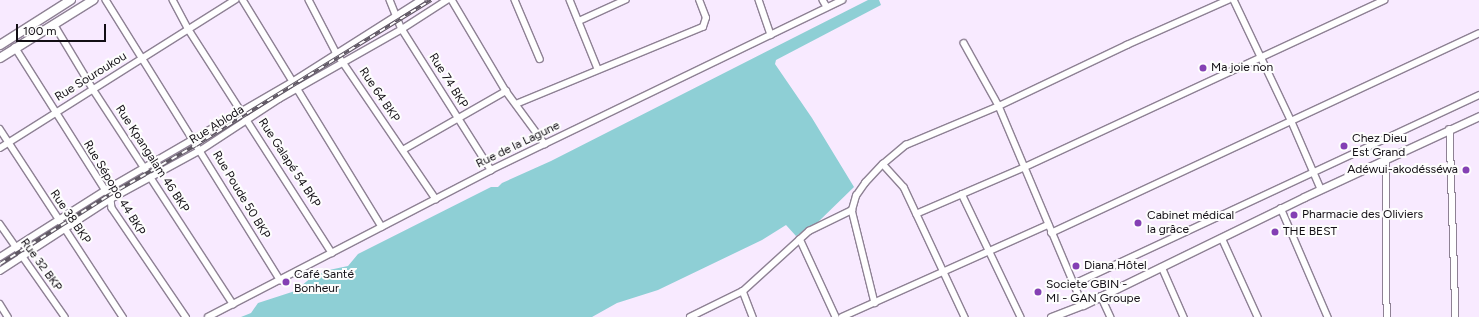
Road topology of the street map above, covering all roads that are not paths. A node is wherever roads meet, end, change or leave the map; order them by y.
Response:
1 (70, 0) edge
2 (93, 0) edge
3 (106, 0) edge
4 (173, 0) edge
5 (235, 0) edge
6 (243, 0) edge
7 (309, 0) edge
8 (390, 0) edge
9 (421, 0) edge
10 (447, 0) edge
11 (452, 0) edge
12 (515, 0) edge
13 (570, 0) edge
14 (625, 0) edge
15 (699, 0) edge
16 (759, 0) edge
17 (823, 0) edge
18 (842, 0) edge
19 (1228, 0) edge
20 (1234, 0) edge
21 (1384, 0) edge
22 (827, 7) junction
23 (397, 17) junction
24 (579, 21) junction
25 (54, 24) junction
26 (402, 29) junction
27 (189, 30) junction
28 (1479, 33) edge
29 (771, 35) junction
30 (964, 43) dead end
31 (0, 45) edge
32 (15, 47) junction
33 (336, 52) junction
34 (0, 58) edge
35 (1262, 58) junction
36 (141, 59) junction
37 (540, 59) dead end
38 (343, 62) junction
39 (598, 69) junction
40 (292, 82) junction
41 (93, 89) junction
42 (296, 89) junction
43 (506, 91) junction
44 (1479, 95) edge
45 (516, 104) junction
46 (999, 106) junction
47 (241, 111) junction
48 (55, 113) junction
49 (1479, 116) edge
50 (247, 120) junction
51 (459, 120) junction
52 (1292, 122) junction
53 (0, 129) edge
54 (1450, 130) junction
55 (192, 141) junction
56 (8, 143) junction
57 (545, 144) junction
58 (0, 148) edge
59 (200, 150) junction
60 (403, 150) junction
61 (1386, 159) junction
62 (883, 164) junction
63 (1025, 167) junction
64 (146, 168) junction
65 (491, 170) junction
66 (1313, 171) junction
67 (152, 177) junction
68 (1321, 189) junction
69 (106, 190) junction
70 (962, 194) junction
71 (111, 199) junction
72 (436, 199) junction
73 (1281, 208) junction
74 (852, 210) junction
75 (916, 214) junction
76 (58, 221) junction
77 (0, 224) edge
78 (1048, 225) junction
79 (382, 226) junction
80 (66, 230) junction
81 (1051, 233) junction
82 (1222, 238) junction
83 (800, 239) junction
84 (15, 248) junction
85 (989, 251) junction
86 (332, 253) junction
87 (0, 258) edge
88 (22, 258) junction
89 (1162, 267) junction
90 (0, 271) edge
91 (943, 272) junction
92 (280, 280) junction
93 (1074, 284) junction
94 (743, 291) junction
95 (1101, 296) junction
96 (875, 302) junction
97 (0, 304) edge
98 (233, 304) junction
99 (1083, 305) junction
100 (8, 317) edge
101 (66, 317) edge
102 (123, 317) edge
103 (186, 317) edge
104 (208, 317) edge
105 (690, 317) edge
106 (753, 317) edge
107 (836, 317) edge
108 (842, 317) edge
109 (965, 317) edge
110 (1021, 317) edge
111 (1051, 317) edge
112 (1111, 317) edge
113 (1184, 317) edge
114 (1258, 317) edge
115 (1328, 317) edge
116 (1387, 317) edge
117 (1456, 317) edge

1 - 31 main road
2 - 25 main road
3 - 36 street, Rue Poude 50 BKP
4 - 27 street, Rue Galapé 54 BKP
5 - 27 street, Rue Souroukou
6 - 40 street
7 - 33 street, Rue 64 BKP
8 - 23 street, Rue 74 BKP
9 - 23 street
10 - 26 street, Rue Abloda
11 - 43 street
12 - 37 street
13 - 24 street
14 - 24 street
15 - 39 street
16 - 29 street
17 - 22 street
18 - 22 street, Rue de la Lagune
19 - 46 street
20 - 35 street
21 - 35 street
22 - 29 street, Rue de la Lagune
23 - 26 street, Rue 74 BKP
23 - 33 street
24 - 39 street
25 - 32 main road
25 - 41 street, Rue Kpangalam 46 BKP
26 - 38 street, Rue Abloda
26 - 51 street, Rue 74 BKP
27 - 36 street, Rue Souroukou
27 - 47 street, Rue Galapé 54 BKP
28 - 52 street
29 - 57 street, Rue de la Lagune
30 - 46 street
32 - 34 main road
32 - 48 street, Rue Sépopo 44 BKP
33 - 38 street, Rue 64 BKP
33 - 40 street
35 - 52 street
35 - 63 street
36 - 41 street, Rue Souroukou
36 - 55 street, Rue Poude 50 BKP
38 - 42 street, Rue Abloda
38 - 60 street, Rue 64 BKP
39 - 45 street
40 - 42 street
40 - 47 street
41 - 48 street, Rue Souroukou
41 - 64 street, Rue Kpangalam 46 BKP
42 - 50 street, Rue Abloda
42 - 79 street
43 - 45 street
43 - 51 street
44 - 66 street
45 - 57 street
46 - 62 street
46 - 63 street
47 - 50 street, Rue Galapé 54 BKP
47 - 55 street
48 - 56 street, Rue Souroukou
48 - 69 street, Rue Sépopo 44 BKP
49 - 54 street
50 - 59 street, Rue Abloda
50 - 86 street, Rue Galapé 54 BKP
51 - 60 street
51 - 65 street, Rue 74 BKP
52 - 66 street
52 - 81 street
53 - 56 street, Rue 38 BKP
54 - 61 street
54 - 117 street
55 - 59 street, Rue Poude 50 BKP
55 - 64 street
56 - 58 street, Rue Souroukou
56 - 76 street, Rue 38 BKP
57 - 65 street, Rue de la Lagune
59 - 67 street, Rue Abloda
59 - 92 street, Rue Poude 50 BKP
60 - 72 street, Rue 64 BKP
61 - 68 street
61 - 116 street
62 - 74 street
62 - 75 street
63 - 70 street
63 - 78 street
64 - 67 street, Rue Kpangalam 46 BKP
64 - 69 street
65 - 72 street, Rue de la Lagune
66 - 68 street
66 - 93 street
67 - 71 street, Rue Abloda
67 - 98 street, Rue Kpangalam 46 BKP
68 - 73 street
69 - 71 street, Rue Sépopo 44 BKP
69 - 76 street
70 - 75 street
70 - 85 street
71 - 80 street, Rue Abloda
71 - 103 street, Rue Sépopo 44 BKP
72 - 79 street, Rue de la Lagune
73 - 82 street
73 - 115 street
74 - 83 street
74 - 96 street
75 - 91 street
76 - 80 street, Rue 38 BKP
76 - 84 street
77 - 84 street, Rue 32 BKP
78 - 81 street
78 - 85 street
79 - 86 street, Rue de la Lagune
80 - 88 street, Rue Abloda
80 - 102 street, Rue 38 BKP
81 - 93 street
82 - 89 street
82 - 114 street
83 - 94 street
83 - 107 street
84 - 87 street
84 - 88 street, Rue 32 BKP
85 - 91 street
85 - 110 street
86 - 92 street, Rue de la Lagune
88 - 90 street, Rue Abloda
88 - 101 street, Rue 32 BKP
89 - 95 street
89 - 113 street
91 - 96 street
91 - 109 street
92 - 98 street, Rue de la Lagune
93 - 99 street
94 - 105 street
94 - 106 street
95 - 99 street
95 - 112 street
96 - 108 street
97 - 100 street
98 - 104 street, Rue de la Lagune
99 - 111 street

